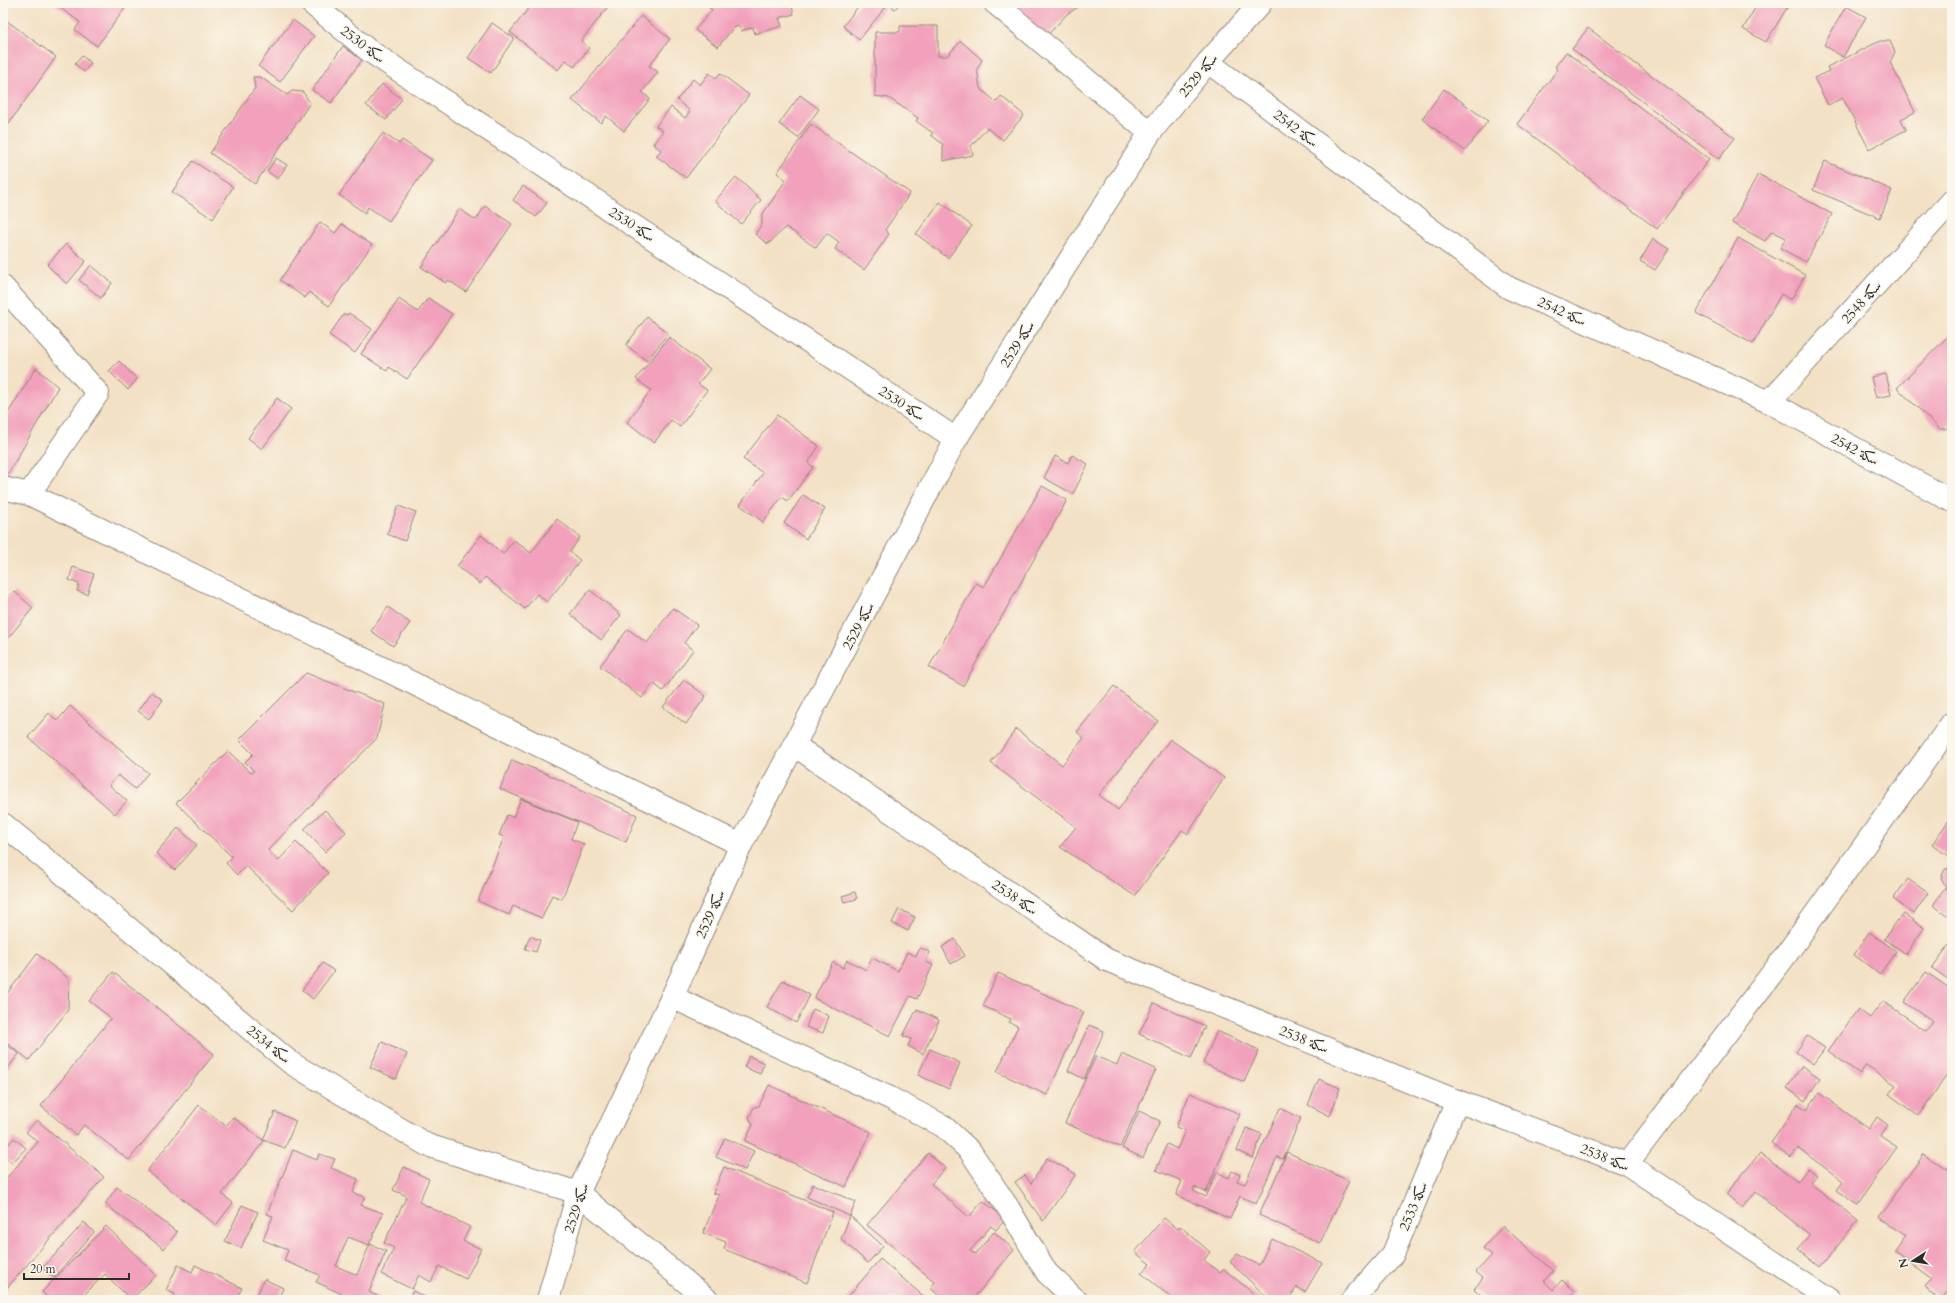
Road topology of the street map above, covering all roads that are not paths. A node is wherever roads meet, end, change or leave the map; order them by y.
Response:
1 (311, 3) edge
2 (996, 3) edge
3 (1261, 3) edge
4 (1208, 62) junction
5 (1150, 133) junction
6 (1952, 201) edge
7 (3, 287) edge
8 (1769, 402) junction
9 (956, 439) junction
10 (3, 488) edge
11 (30, 494) junction
12 (1952, 501) edge
13 (1952, 723) edge
14 (794, 745) junction
15 (3, 824) edge
16 (741, 845) junction
17 (672, 997) junction
18 (1457, 1102) junction
19 (1627, 1164) junction
20 (578, 1193) junction
21 (548, 1300) edge
22 (708, 1300) edge
23 (1076, 1300) edge
24 (1352, 1300) edge
25 (1830, 1300) edge

1 - 9 street, سكة 2530
2 - 5 street
3 - 4 street, سكة 2529
4 - 5 street, سكة 2529
4 - 8 street, سكة 2542
5 - 9 street, سكة 2529
6 - 8 street, سكة 2548
7 - 11 street
8 - 12 street, سكة 2542
9 - 14 street, سكة 2529
10 - 11 street
11 - 16 street
13 - 19 street
14 - 16 street, سكة 2529
14 - 18 street, سكة 2538
15 - 20 street, سكة 2534
16 - 17 street, سكة 2529
17 - 20 street, سكة 2529
17 - 23 street
18 - 19 street, سكة 2538
18 - 24 street, سكة 2533
19 - 25 street, سكة 2538
20 - 21 street, سكة 2529
20 - 22 street

